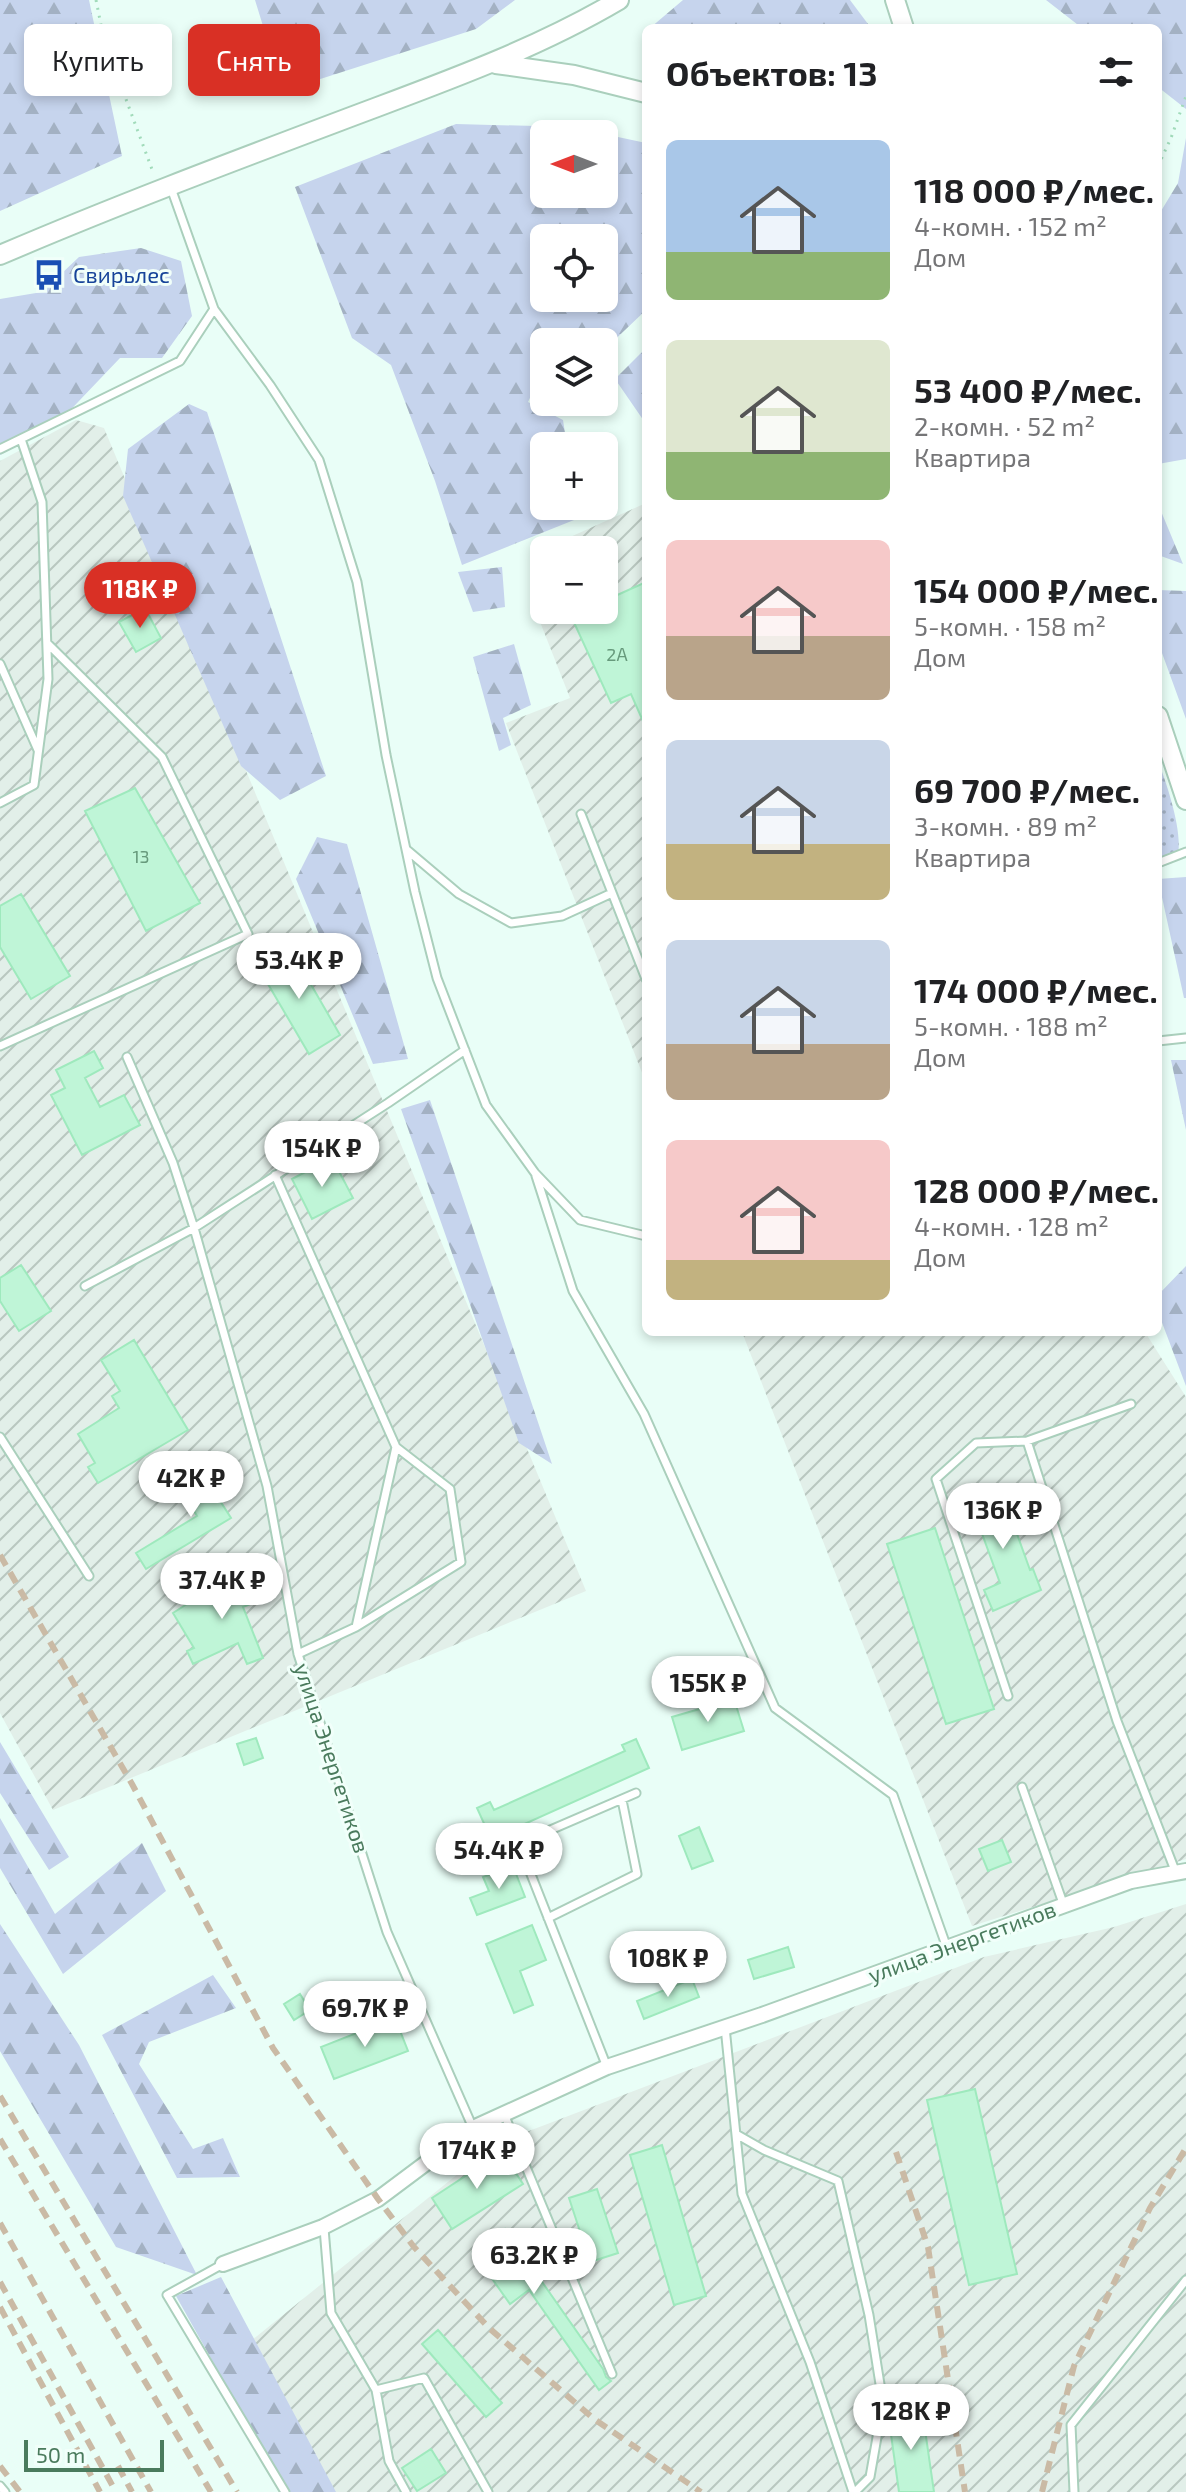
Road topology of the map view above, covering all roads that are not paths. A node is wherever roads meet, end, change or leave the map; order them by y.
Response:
1 (619, 0) edge
2 (895, 0) edge
3 (903, 24) edge
4 (494, 63) junction
5 (642, 92) edge
6 (165, 188) junction
7 (0, 255) edge
8 (214, 309) junction
9 (21, 439) junction
10 (0, 449) edge
11 (47, 643) junction
12 (0, 664) edge
13 (1162, 728) edge
14 (39, 751) junction
15 (1186, 800) edge
16 (0, 803) edge
17 (581, 814) dead end
18 (406, 848) junction
19 (1186, 852) edge
20 (1162, 861) edge
21 (612, 893) junction
22 (642, 969) edge
23 (1186, 1038) edge
24 (1162, 1041) edge
25 (0, 1046) edge
26 (465, 1050) junction
27 (127, 1057) dead end
28 (535, 1173) junction
29 (275, 1175) junction
30 (194, 1228) junction
31 (642, 1235) edge
32 (85, 1286) dead end
33 (1131, 1404) dead end
34 (0, 1437) edge
35 (1027, 1441) junction
36 (396, 1447) junction
37 (89, 1576) dead end
38 (356, 1627) junction
39 (298, 1654) junction
40 (1008, 1696) dead end
41 (1022, 1787) dead end
42 (636, 1793) dead end
43 (622, 1800) junction
44 (519, 1844) junction
45 (483, 1859) dead end
46 (1181, 1872) edge
47 (1064, 1906) junction
48 (548, 1918) junction
49 (947, 1948) junction
50 (725, 2027) junction
51 (607, 2067) junction
52 (504, 2114) junction
53 (473, 2128) junction
54 (736, 2134) junction
55 (323, 2227) junction
56 (223, 2264) joint
57 (1186, 2280) edge
58 (612, 2374) dead end
59 (376, 2390) junction
60 (0, 2486) edge
61 (5, 2492) edge
62 (285, 2492) edge
63 (406, 2492) edge
64 (488, 2492) edge
65 (854, 2492) edge
66 (1074, 2492) edge

1 - 4 street
2 - 3 street
4 - 5 street
4 - 6 street
6 - 7 street
6 - 8 lane
8 - 9 lane
8 - 18 lane
9 - 10 lane
9 - 11 lane
11 - 14 lane
11 - 25 lane
12 - 14 lane
13 - 15 street
14 - 16 lane
17 - 21 lane
18 - 21 lane
18 - 26 lane
19 - 20 lane
21 - 22 lane
23 - 24 lane
26 - 28 lane
26 - 29 lane
27 - 30 lane, улица Энергетиков
28 - 31 lane
28 - 49 lane
29 - 30 lane
29 - 36 lane
30 - 32 lane
30 - 39 lane, улица Энергетиков
33 - 35 lane
34 - 37 lane
35 - 40 lane
35 - 46 lane
36 - 38 lane
36 - 38 lane
38 - 39 lane
39 - 53 lane, улица Энергетиков
41 - 47 lane
42 - 43 lane
43 - 44 lane
43 - 48 lane
44 - 45 lane
44 - 48 lane
46 - 47 street, улица Энергетиков
47 - 49 street, улица Энергетиков
48 - 51 lane
49 - 50 street, улица Энергетиков
50 - 51 street, улица Энергетиков
50 - 54 lane
51 - 52 street, улица Энергетиков
52 - 53 street, улица Энергетиков
52 - 58 lane
53 - 55 street, улица Энергетиков
54 - 65 lane
54 - 65 lane
55 - 56 street, улица Энергетиков
55 - 59 lane
56 - 62 lane
57 - 66 lane
59 - 63 lane
59 - 64 lane
60 - 61 lane

